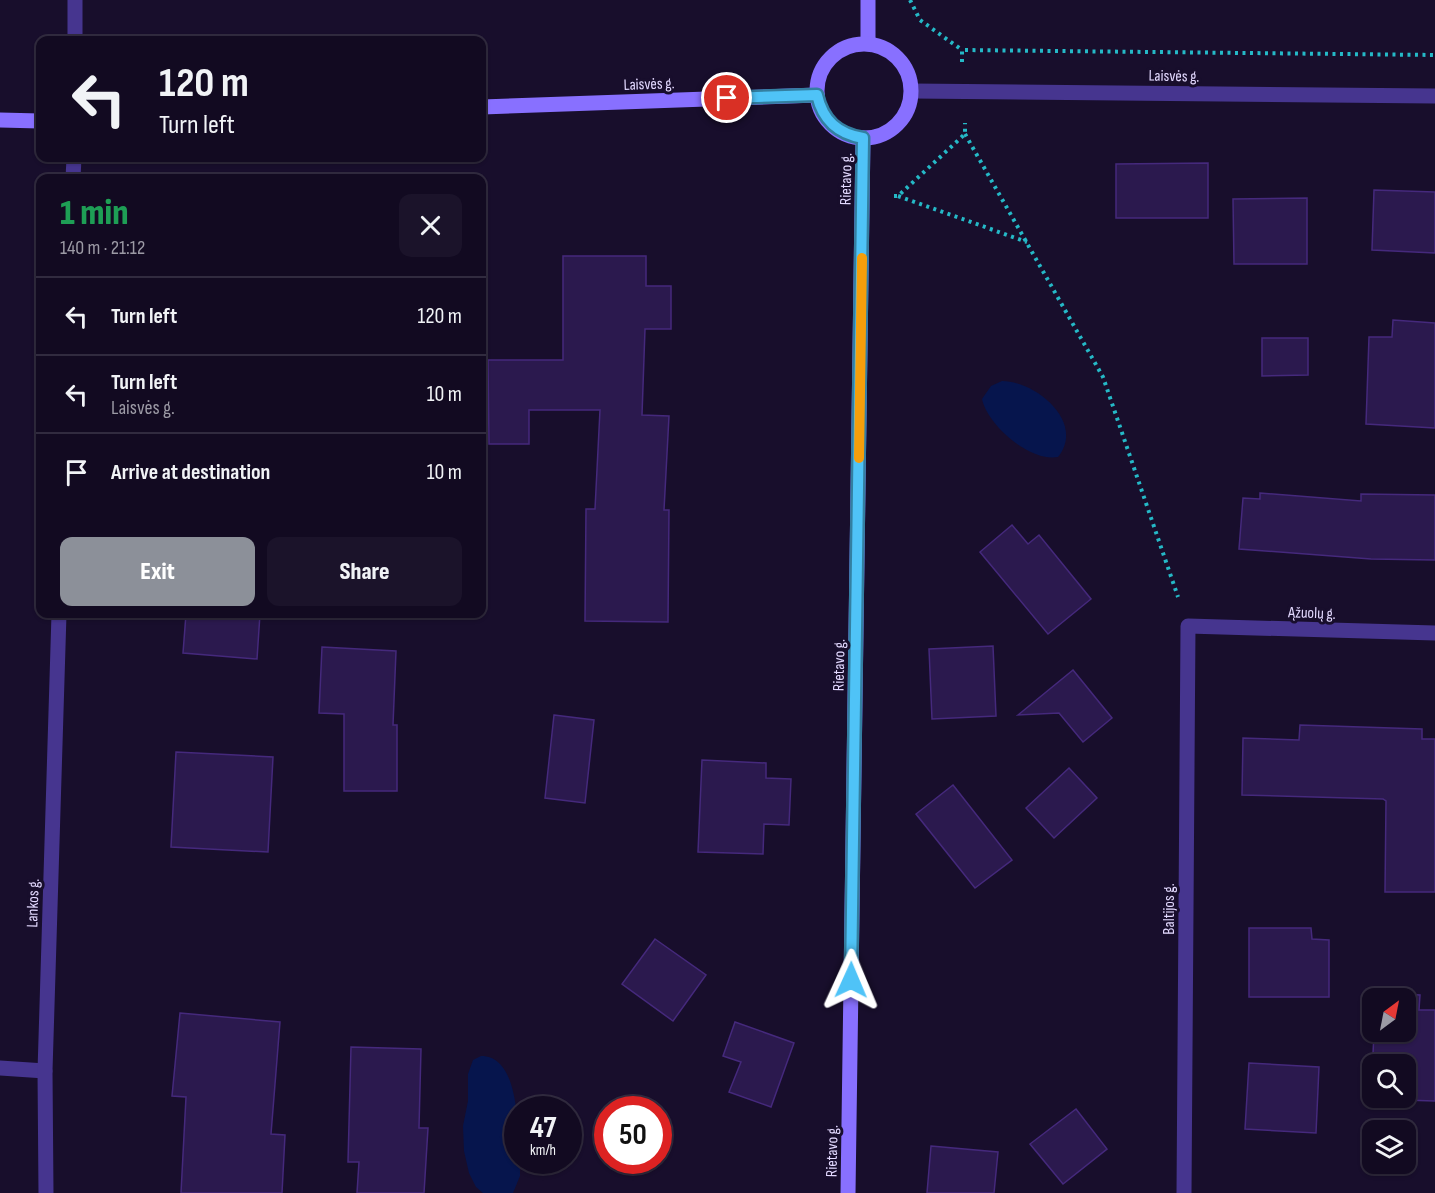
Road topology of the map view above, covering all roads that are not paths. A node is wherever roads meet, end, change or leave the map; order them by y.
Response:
1 (75, 0) edge
2 (868, 0) edge
3 (75, 36) edge
4 (868, 43) junction
5 (912, 91) junction
6 (817, 95) junction
7 (1435, 96) edge
8 (486, 107) edge
9 (0, 120) edge
10 (36, 121) edge
11 (863, 138) junction
12 (59, 618) edge
13 (1188, 626) joint
14 (1435, 633) edge
15 (0, 1068) edge
16 (45, 1071) junction
17 (46, 1193) edge
18 (848, 1193) edge
19 (1184, 1193) edge

1 - 3 street
2 - 4 main road
4 - 5 main road
4 - 6 main road
5 - 7 street, Laisvės g.
5 - 11 main road
6 - 8 main road, Laisvės g.
6 - 11 main road
9 - 10 main road
11 - 18 main road, Rietavo g.
12 - 16 street, Lankos g.
13 - 14 street, Ąžuolų g.
13 - 19 street, Baltijos g.
15 - 16 street
16 - 17 street, Lankos g.

